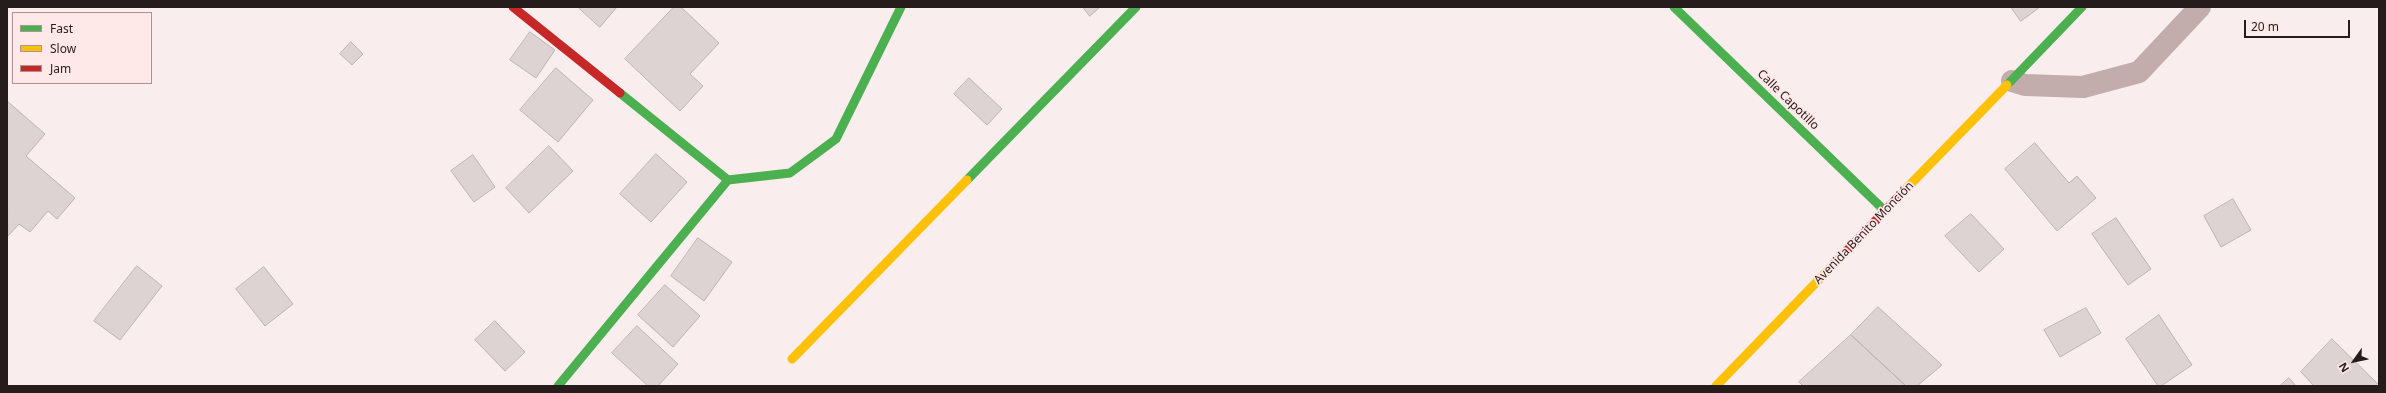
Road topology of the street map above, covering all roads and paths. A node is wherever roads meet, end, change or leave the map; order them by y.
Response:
1 (513, 7) edge
2 (901, 7) edge
3 (1136, 7) edge
4 (1674, 7) edge
5 (2082, 7) edge
6 (2200, 7) edge
7 (2012, 81) junction
8 (728, 180) junction
9 (1885, 211) junction
10 (792, 359) dead end
11 (558, 386) edge
12 (1716, 386) edge

1 - 8 street
2 - 8 street
3 - 10 street
4 - 9 street, Calle Capotillo
5 - 7 street, Avenida Benito Monción
6 - 7 street
7 - 9 street, Avenida Benito Monción
8 - 11 street
9 - 12 street, Avenida Benito Monción

